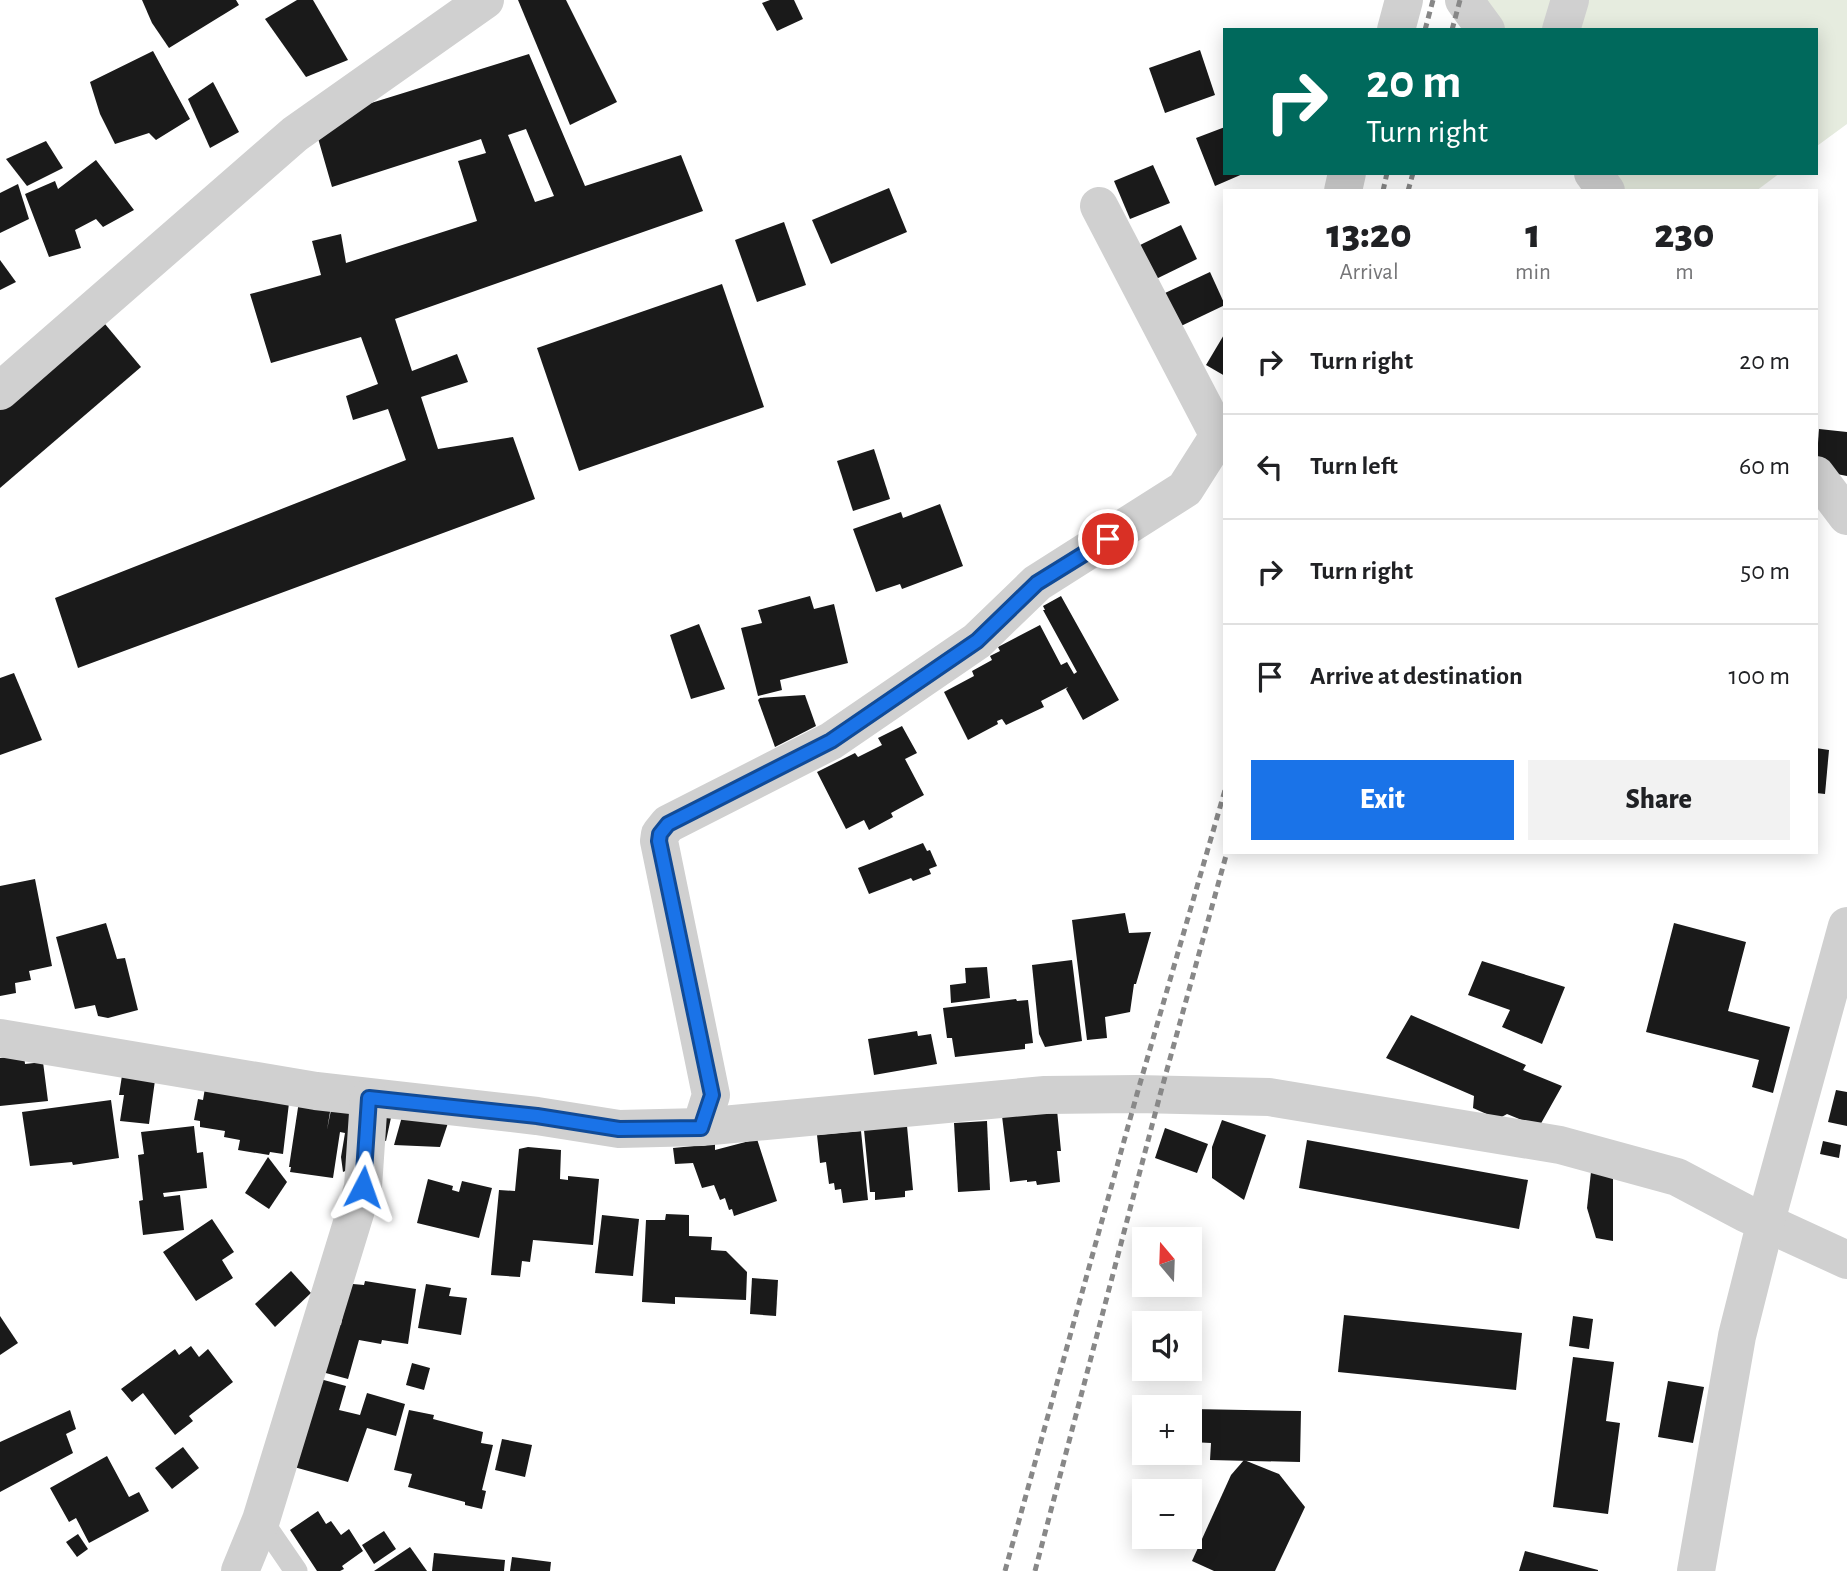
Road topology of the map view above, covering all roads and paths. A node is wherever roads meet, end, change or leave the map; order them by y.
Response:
1 (485, 0) edge
2 (1404, 0) edge
3 (1464, 0) edge
4 (1570, 0) edge
5 (1397, 28) edge
6 (1485, 28) edge
7 (1561, 28) edge
8 (1100, 206) dead end
9 (0, 391) edge
10 (1222, 431) edge
11 (1818, 478) edge
12 (1847, 516) edge
13 (1847, 926) edge
14 (0, 1038) edge
15 (369, 1098) junction
16 (701, 1128) junction
17 (1766, 1221) junction
18 (1847, 1260) edge
19 (261, 1520) junction
20 (240, 1571) edge
21 (296, 1571) edge
22 (1696, 1571) edge

1 - 9 street
2 - 5 street
3 - 6 street
4 - 7 street
8 - 10 street
10 - 16 street
11 - 12 street
13 - 17 street
14 - 15 street
15 - 16 street
15 - 19 street
16 - 17 street
17 - 18 street
17 - 22 street
19 - 20 street
19 - 21 lane

